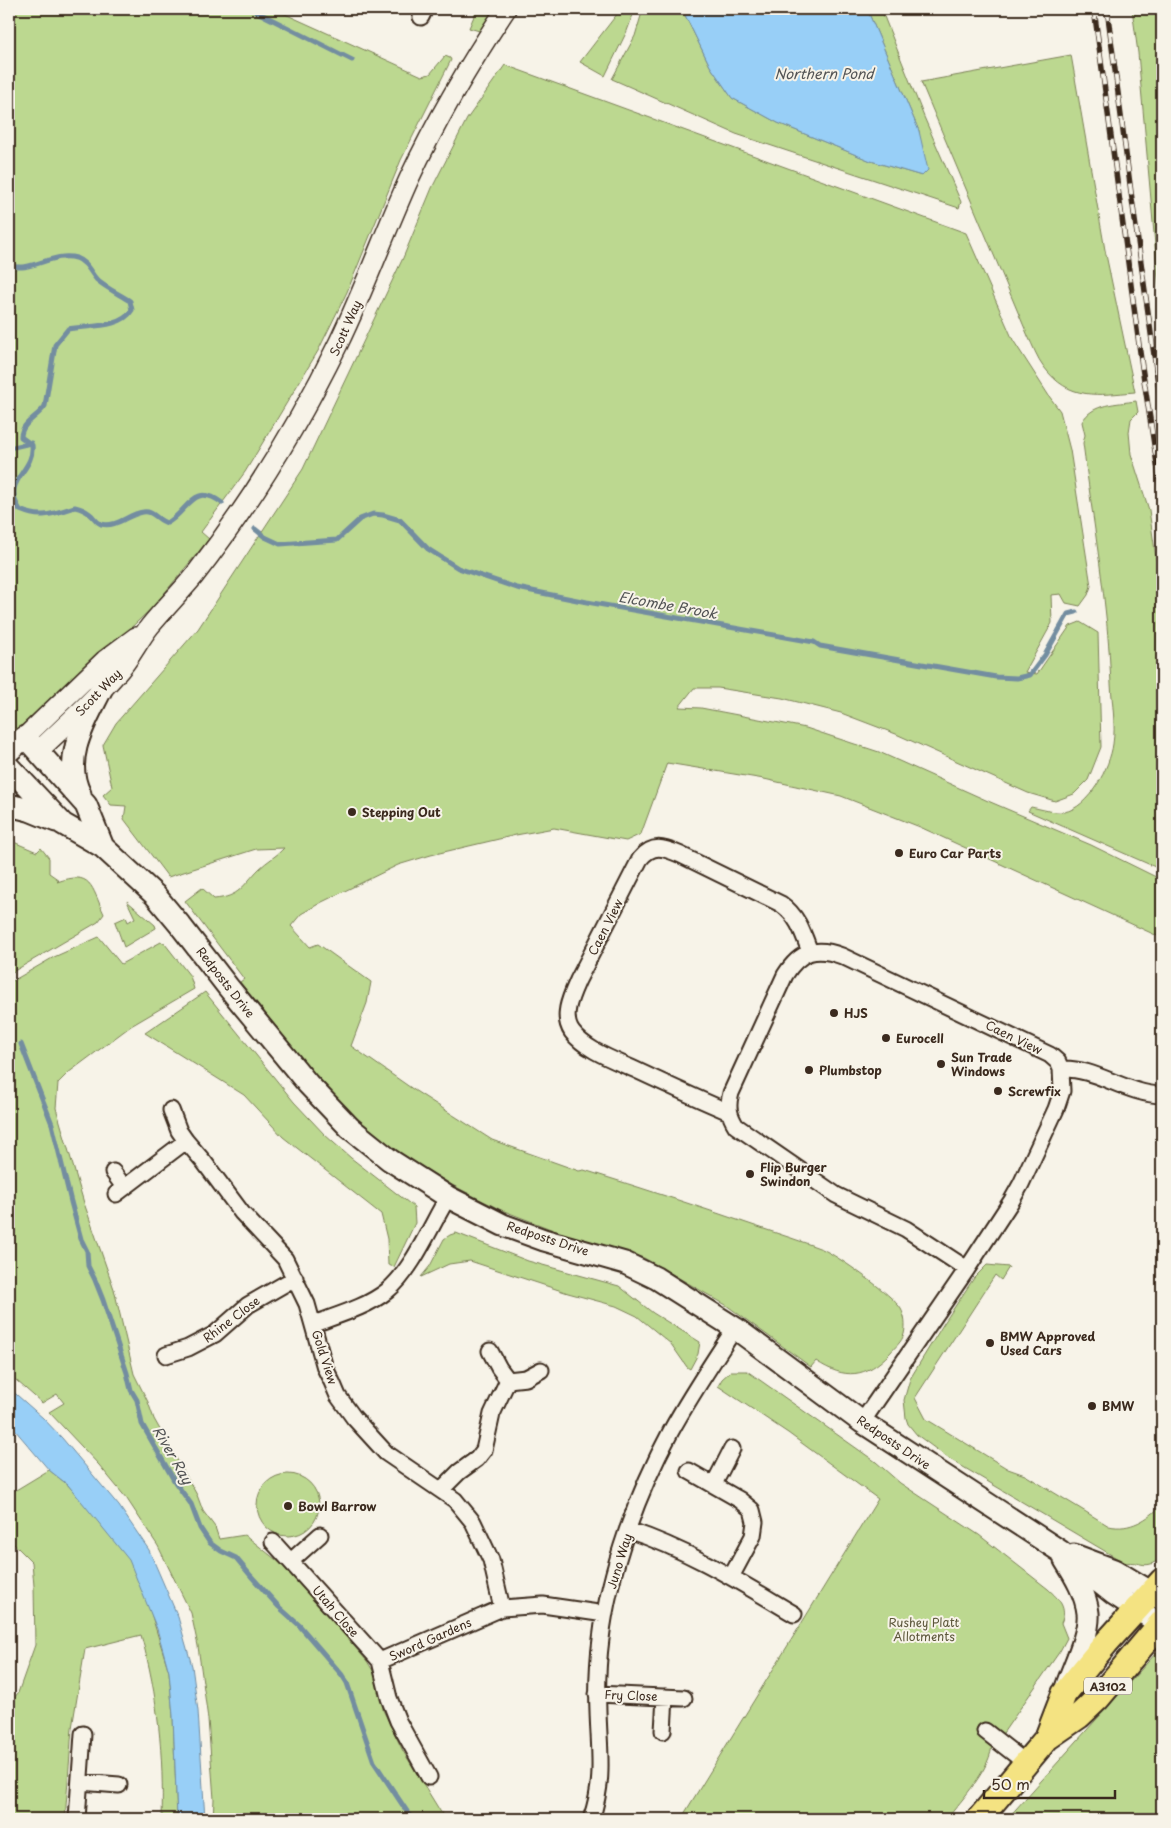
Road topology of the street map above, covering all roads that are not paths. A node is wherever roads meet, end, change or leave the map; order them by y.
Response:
1 (506, 9) edge
2 (150, 626) junction
3 (101, 690) junction
4 (31, 744) junction
5 (9, 751) edge
6 (10, 772) edge
7 (9, 805) edge
8 (86, 805) junction
9 (63, 824) junction
10 (104, 847) junction
11 (810, 952) junction
12 (1061, 1069) junction
13 (1162, 1095) edge
14 (171, 1110) dead end
15 (729, 1112) junction
16 (186, 1141) junction
17 (113, 1172) dead end
18 (448, 1198) junction
19 (967, 1269) junction
20 (295, 1278) junction
21 (314, 1324) junction
22 (735, 1328) junction
23 (490, 1351) dead end
24 (166, 1355) dead end
25 (541, 1370) dead end
26 (508, 1380) junction
27 (862, 1422) junction
28 (732, 1449) dead end
29 (689, 1471) dead end
30 (714, 1484) junction
31 (441, 1490) junction
32 (628, 1530) junction
33 (320, 1535) dead end
34 (273, 1542) dead end
35 (1060, 1551) junction
36 (290, 1561) junction
37 (731, 1577) junction
38 (1153, 1595) edge
39 (502, 1608) junction
40 (605, 1614) junction
41 (794, 1614) dead end
42 (1161, 1623) edge
43 (380, 1661) junction
44 (598, 1694) junction
45 (1064, 1694) junction
46 (665, 1697) junction
47 (684, 1698) dead end
48 (663, 1731) dead end
49 (985, 1731) dead end
50 (83, 1734) dead end
51 (1047, 1738) junction
52 (1026, 1764) junction
53 (429, 1777) dead end
54 (80, 1782) junction
55 (120, 1785) dead end
56 (77, 1819) edge
57 (591, 1819) edge
58 (979, 1819) edge

1 - 2 street, Scott Way
2 - 3 street, Scott Way
2 - 4 street, Scott Way
3 - 4 street, Scott Way
3 - 8 main road
4 - 5 main road
4 - 6 main road
4 - 8 main road, Redposts Drive
6 - 9 main road, Redposts Drive
7 - 9 main road
8 - 10 main road, Redposts Drive
9 - 10 main road, Redposts Drive
10 - 18 main road, Redposts Drive
11 - 12 street, Caen View
11 - 15 street
11 - 15 street, Caen View
12 - 13 street
12 - 19 street
14 - 16 street, Gold View
15 - 19 street, Caen View
16 - 17 street
16 - 20 street, Gold View
18 - 21 street
18 - 22 main road, Redposts Drive
19 - 27 street
20 - 21 street, Gold View
20 - 24 street, Rhine Close
21 - 31 street, Gold View
22 - 27 main road, Redposts Drive
22 - 32 street, Juno Way
23 - 26 street
25 - 26 street
26 - 31 street
27 - 35 main road, Redposts Drive
28 - 30 street
29 - 30 street
30 - 37 street
31 - 39 street, Gold View
32 - 37 street
32 - 40 street, Juno Way
33 - 36 street
34 - 36 street, Utah Close
35 - 38 main road, Redposts Drive
35 - 45 main road
36 - 43 street, Utah Close
37 - 41 street
38 - 42 main road, Redposts Drive
38 - 45 main road, A3102
39 - 40 street, Sword Gardens
39 - 43 street, Sword Gardens
40 - 44 street, Juno Way
42 - 51 main road, A3102
43 - 53 street, Sword Gardens
44 - 46 street, Fry Close
44 - 57 street, Juno Way
45 - 51 main road, A3102
46 - 47 street, Fry Close
46 - 48 street, Fry Close
49 - 52 street
50 - 54 street
51 - 52 main road, A3102
52 - 58 main road, A3102
54 - 55 street
54 - 56 street

